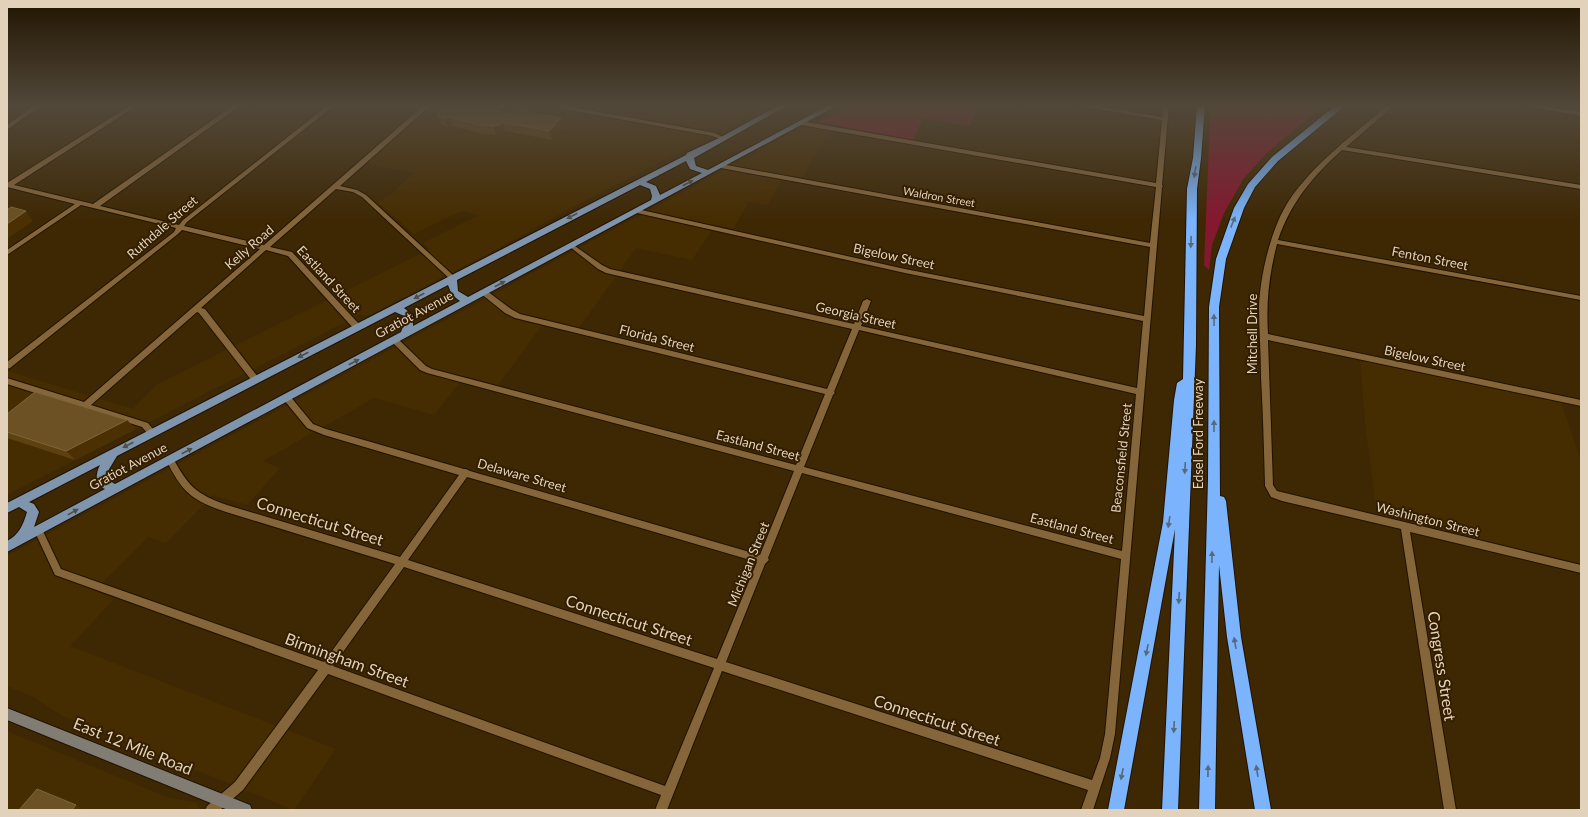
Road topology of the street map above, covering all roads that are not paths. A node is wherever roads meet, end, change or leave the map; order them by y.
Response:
1 (74, 143) edge
2 (184, 143) edge
3 (284, 143) edge
4 (385, 143) edge
5 (715, 143) edge
6 (764, 143) edge
7 (916, 143) edge
8 (1163, 143) edge
9 (1198, 143) edge
10 (1295, 143) edge
11 (1348, 143) edge
12 (1342, 148) junction
13 (690, 155) junction
14 (721, 166) junction
15 (709, 172) junction
16 (639, 182) junction
17 (8, 185) edge
18 (1160, 186) junction
19 (336, 187) junction
20 (1581, 187) edge
21 (654, 202) junction
22 (80, 203) junction
23 (95, 206) junction
24 (636, 211) junction
25 (181, 227) junction
26 (1275, 241) junction
27 (572, 246) junction
28 (1154, 246) junction
29 (266, 248) junction
30 (7, 253) edge
31 (453, 278) junction
32 (484, 293) junction
33 (1581, 298) edge
34 (469, 301) junction
35 (868, 301) dead end
36 (393, 309) junction
37 (195, 310) junction
38 (1147, 319) junction
39 (357, 327) junction
40 (858, 327) junction
41 (405, 335) junction
42 (1263, 336) junction
43 (395, 341) junction
44 (1190, 345) junction
45 (7, 366) edge
46 (255, 379) junction
47 (7, 381) edge
48 (1141, 392) junction
49 (831, 393) junction
50 (287, 398) junction
51 (1581, 403) edge
52 (86, 405) junction
53 (152, 433) junction
54 (114, 452) junction
55 (170, 460) junction
56 (800, 470) junction
57 (466, 472) junction
58 (1214, 479) junction
59 (114, 489) junction
60 (1271, 491) joint
61 (18, 502) junction
62 (7, 508) edge
63 (1405, 527) junction
64 (38, 530) junction
65 (18, 541) junction
66 (7, 547) edge
67 (1126, 556) junction
68 (764, 560) junction
69 (402, 562) junction
70 (1581, 569) edge
71 (720, 665) junction
72 (326, 668) junction
73 (7, 714) edge
74 (1096, 787) junction
75 (668, 792) junction
76 (222, 800) junction
77 (211, 810) edge
78 (245, 810) edge
79 (661, 810) edge
80 (1087, 810) edge
81 (1116, 810) edge
82 (1170, 810) edge
83 (1207, 810) edge
84 (1263, 810) edge
85 (1450, 810) edge

1 - 17 street
2 - 23 street
3 - 25 street, Ruthdale Street
4 - 19 street, Kelly Road
5 - 13 main road, Gratiot Avenue
6 - 14 main road, Gratiot Avenue
7 - 18 street
8 - 18 street, Beaconsfield Street
9 -> 44 highway, Edsel Ford Freeway
58 -> 10 highway, Edsel Ford Freeway
11 - 12 street, Mitchell Drive
12 - 20 street
12 - 26 street, Mitchell Drive
13 - 15 main road
13 - 16 main road, Gratiot Avenue
14 - 15 main road, Gratiot Avenue
14 - 28 street, Waldron Street
21 -> 15 main road, Gratiot Avenue
16 - 21 main road
16 -> 31 main road, Gratiot Avenue
17 - 22 street
18 - 28 street, Beaconsfield Street
19 - 29 street, Kelly Road
19 - 31 street
21 - 24 main road, Gratiot Avenue
22 - 23 street, Eastland Street
22 - 30 street
23 - 25 street, Eastland Street
24 - 27 main road, Gratiot Avenue
24 - 38 street, Bigelow Street
25 - 29 street, Eastland Street
25 - 45 street, Ruthdale Street
26 - 33 street, Fenton Street
26 - 42 street, Mitchell Drive
32 -> 27 main road, Gratiot Avenue
27 - 40 street, Georgia Street
28 - 38 street, Beaconsfield Street
29 - 37 street, Kelly Road
29 - 39 street, Eastland Street
31 - 34 main road
31 -> 36 main road, Gratiot Avenue
32 - 34 main road, Gratiot Avenue
32 - 49 street, Florida Street
34 - 41 main road, Gratiot Avenue
35 - 40 street, Michigan Street
36 - 39 main road, Gratiot Avenue
36 - 41 main road
37 - 46 street
37 - 52 street, Kelly Road
38 - 48 street, Beaconsfield Street
39 -> 46 main road, Gratiot Avenue
40 - 48 street, Georgia Street
40 - 49 street, Michigan Street
41 - 43 main road, Gratiot Avenue
42 - 51 street, Bigelow Street
42 - 60 street, Mitchell Drive
50 -> 43 main road, Gratiot Avenue
43 - 56 street, Eastland Street
44 -> 81 highway
44 -> 82 highway, Edsel Ford Freeway
46 - 53 main road, Gratiot Avenue
47 - 52 street
48 - 67 street, Beaconsfield Street
49 - 56 street, Michigan Street
55 -> 50 main road, Gratiot Avenue
50 - 57 street, Delaware Street
52 - 53 street
53 -> 54 main road, Gratiot Avenue
54 - 59 main road
54 - 61 main road, Gratiot Avenue
55 - 59 main road, Gratiot Avenue
55 - 69 street, Connecticut Street
56 - 67 street, Eastland Street
56 - 68 street, Michigan Street
57 - 68 street, Delaware Street
57 - 69 street
83 -> 58 highway, Edsel Ford Freeway
84 -> 58 highway
64 -> 59 main road, Gratiot Avenue
60 - 63 street, Washington Street
61 - 62 main road, Gratiot Avenue
61 - 65 main road
63 - 70 street, Washington Street
63 - 85 street, Congress Street
64 - 65 main road, Gratiot Avenue
64 - 72 street, Birmingham Street
65 - 66 main road, Gratiot Avenue
67 - 74 street, Beaconsfield Street
68 - 71 street, Michigan Street
69 - 71 street, Connecticut Street
69 - 72 street
71 - 74 street, Connecticut Street
71 - 75 street, Michigan Street
72 - 75 street, Birmingham Street
72 - 76 street
73 - 76 main road, East 12 Mile Road
74 - 80 street, Beaconsfield Street
75 - 79 street, Michigan Street
76 - 77 street
76 - 78 main road, East 12 Mile Road

